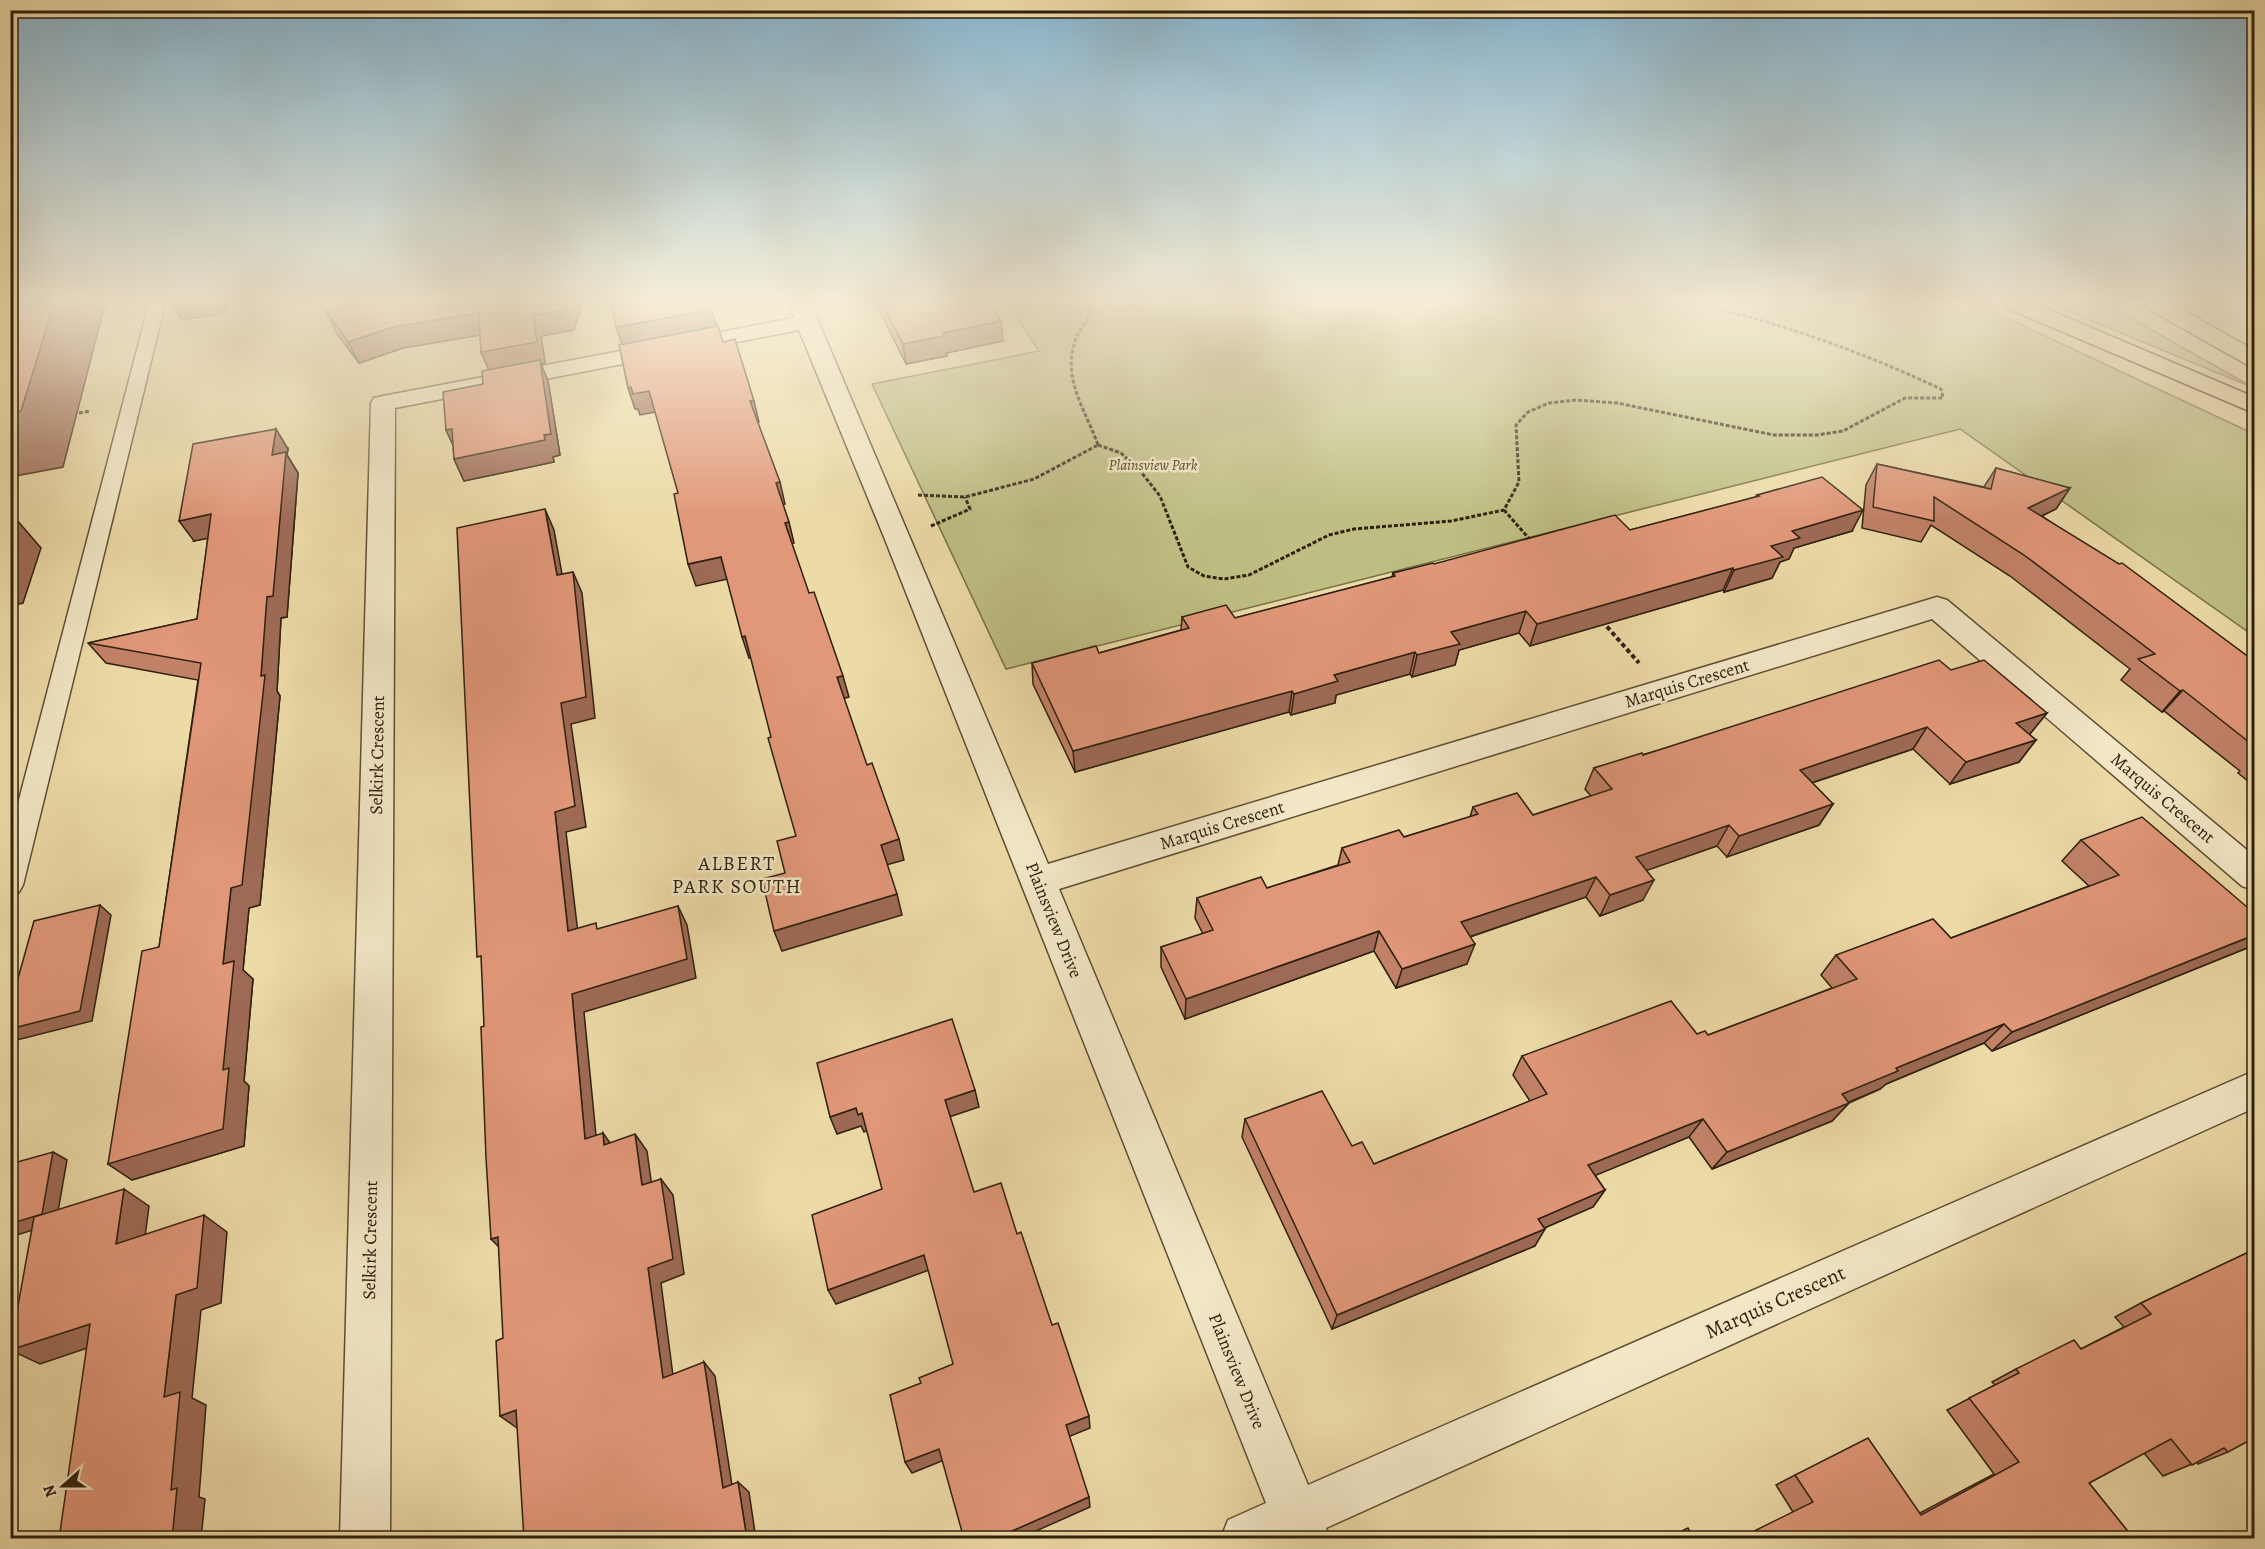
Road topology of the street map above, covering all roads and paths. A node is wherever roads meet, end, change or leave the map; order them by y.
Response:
1 (140, 376) edge
2 (508, 376) edge
3 (830, 376) edge
4 (1071, 376) edge
5 (1913, 376) edge
6 (2185, 376) edge
7 (2254, 406) edge
8 (90, 411) dead end
9 (70, 415) dead end
10 (1098, 445) junction
11 (965, 497) junction
12 (882, 503) junction
13 (1504, 510) junction
14 (898, 537) junction
15 (1534, 545) edge
16 (1595, 613) edge
17 (1663, 690) junction
18 (2254, 876) edge
19 (1038, 881) junction
20 (10, 885) edge
21 (2254, 1089) edge
22 (1301, 1527) edge
23 (365, 1539) edge
24 (1246, 1539) edge

1 - 20 lane
2 - 23 street, Selkirk Crescent
3 - 12 street, Plainsview Drive
4 - 10 path
5 - 13 path
6 - 7 highway
8 - 9 path
10 - 11 path
10 - 13 path
11 - 12 path
11 - 14 path
12 - 14 street, Plainsview Drive
13 - 15 path
14 - 19 street, Plainsview Drive
16 - 17 path
17 - 18 street, Marquis Crescent
17 - 19 street, Marquis Crescent
19 - 22 street, Plainsview Drive
21 - 22 street, Marquis Crescent
22 - 24 street

